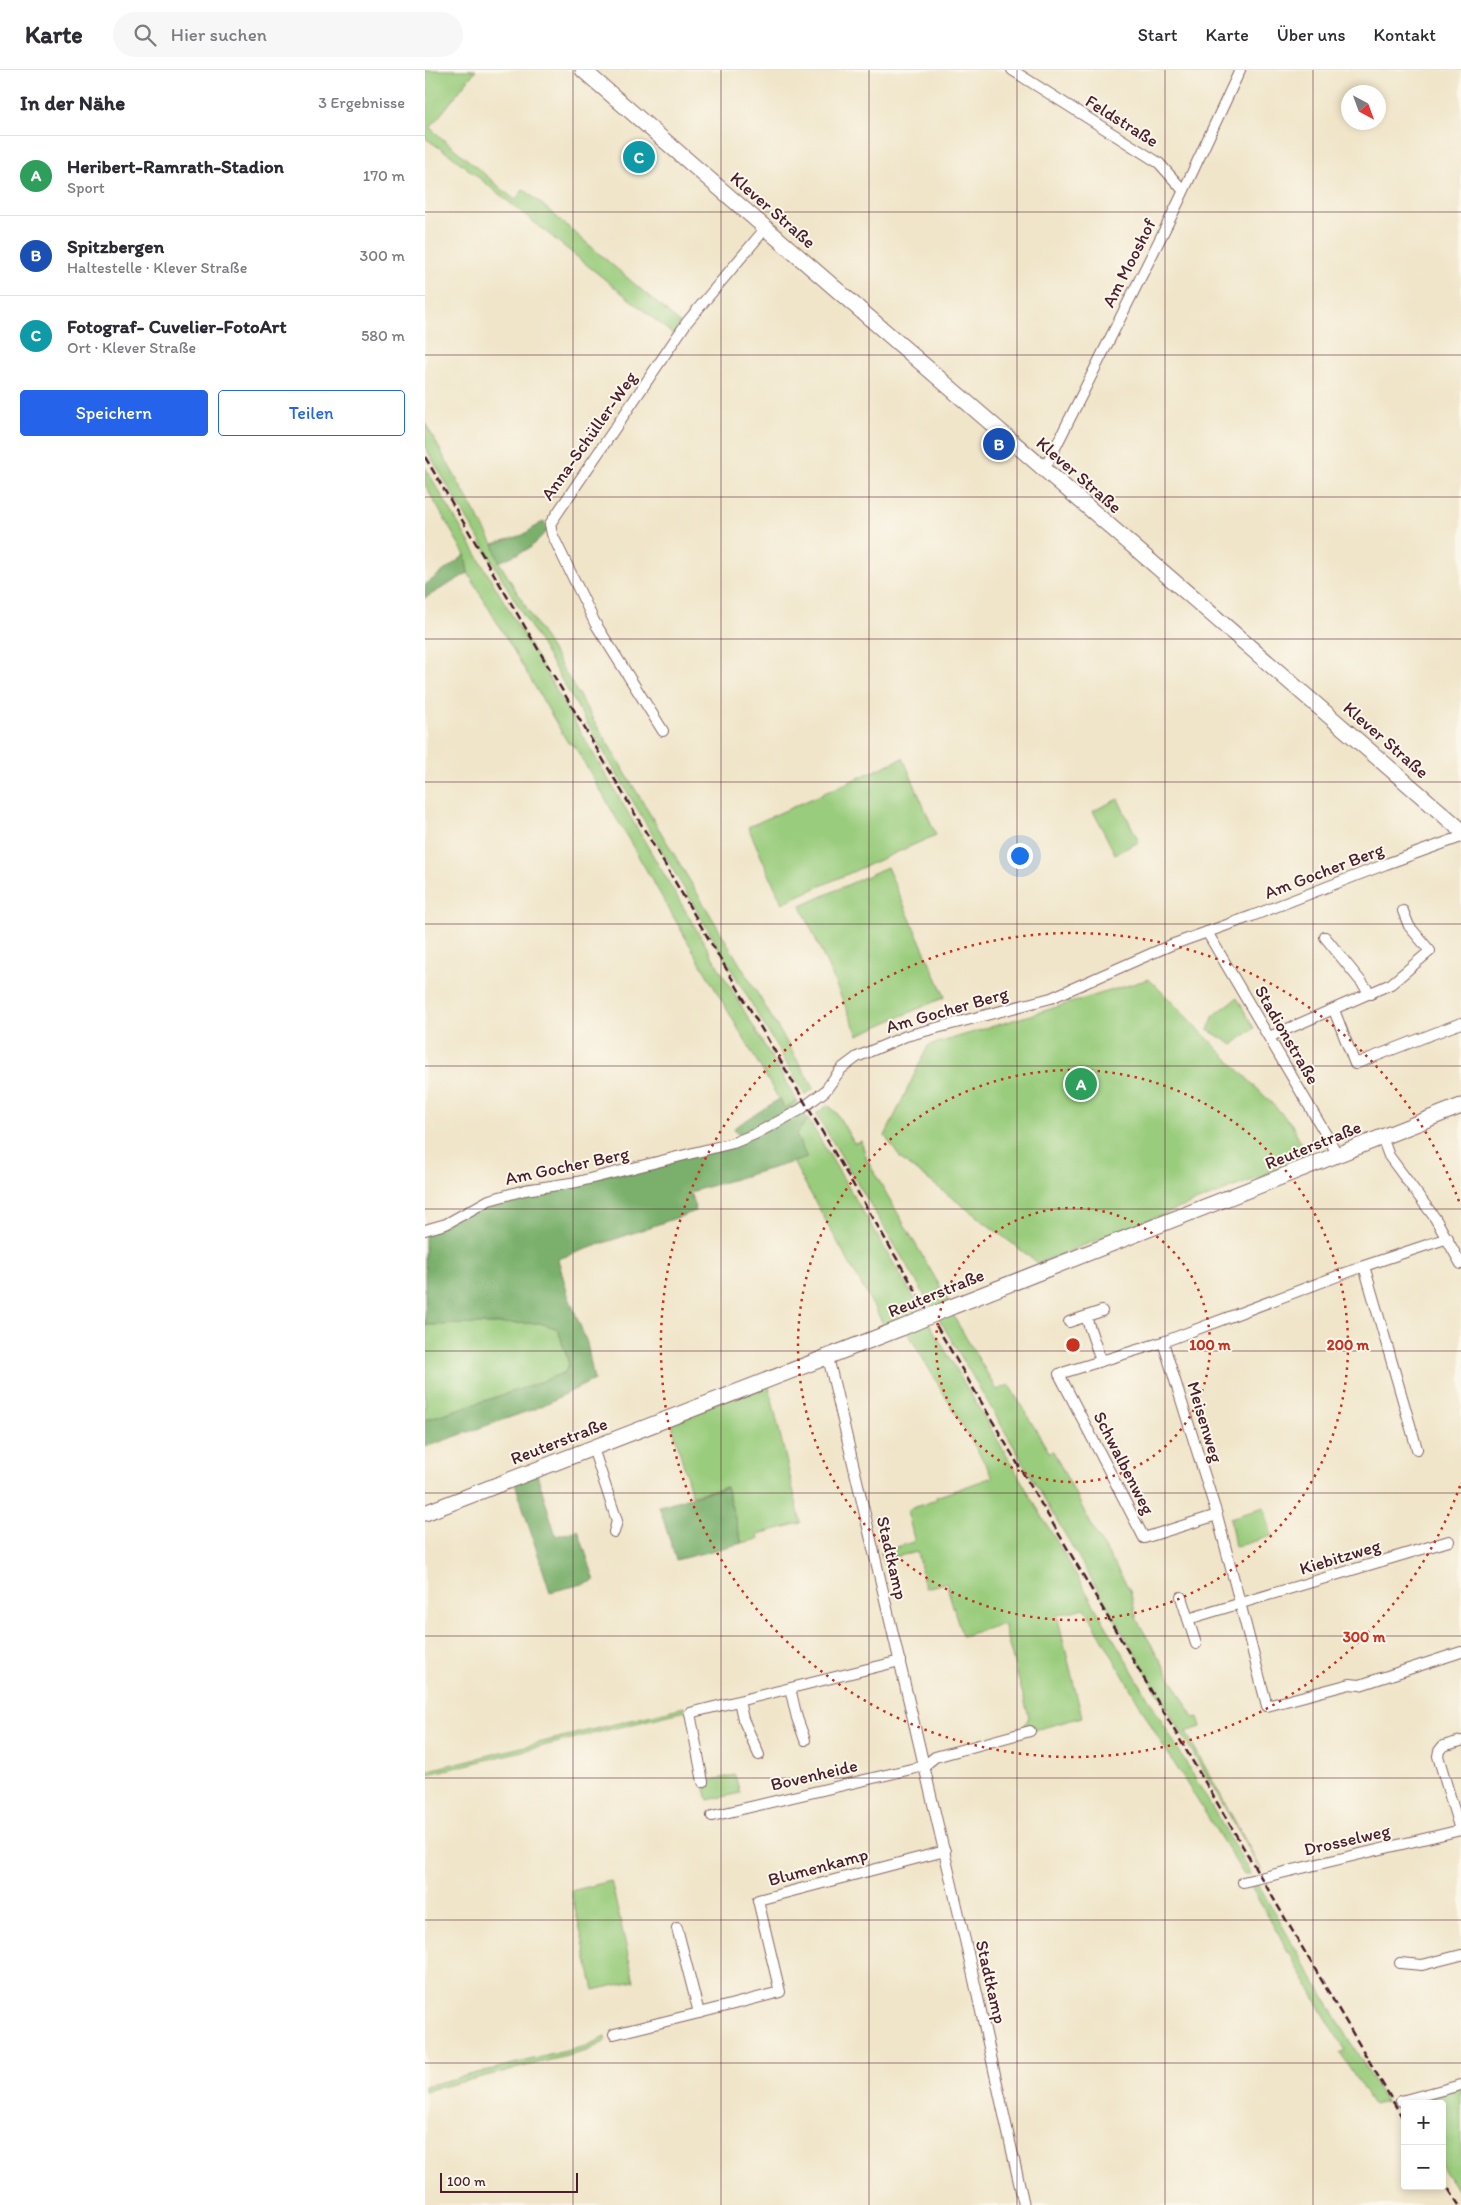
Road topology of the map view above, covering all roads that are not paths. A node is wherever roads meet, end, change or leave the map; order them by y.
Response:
1 (583, 70) edge
2 (1012, 70) edge
3 (1240, 70) edge
4 (1183, 190) junction
5 (765, 229) junction
6 (1044, 470) junction
7 (663, 731) dead end
8 (1461, 830) edge
9 (1461, 837) edge
10 (1403, 911) dead end
11 (1207, 932) junction
12 (1325, 937) dead end
13 (1371, 994) junction
14 (1334, 1010) junction
15 (1461, 1023) edge
16 (1269, 1037) junction
17 (1461, 1106) edge
18 (1382, 1137) junction
19 (1338, 1155) junction
20 (425, 1230) edge
21 (1448, 1238) junction
22 (1461, 1264) edge
23 (1364, 1266) junction
24 (1103, 1311) dead end
25 (1087, 1317) junction
26 (1069, 1322) dead end
27 (1163, 1342) junction
28 (828, 1357) junction
29 (1101, 1361) junction
30 (593, 1448) junction
31 (1417, 1449) dead end
32 (425, 1513) edge
33 (1217, 1515) junction
34 (614, 1532) dead end
35 (1449, 1542) dead end
36 (1181, 1596) dead end
37 (1242, 1604) junction
38 (1189, 1619) junction
39 (1196, 1644) dead end
40 (1461, 1652) edge
41 (900, 1661) junction
42 (790, 1688) junction
43 (739, 1701) junction
44 (1029, 1731) dead end
45 (805, 1740) dead end
46 (1461, 1741) edge
47 (759, 1756) dead end
48 (924, 1766) junction
49 (703, 1782) dead end
50 (712, 1816) dead end
51 (1460, 1830) edge
52 (945, 1851) junction
53 (1243, 1882) dead end
54 (677, 1928) dead end
55 (1461, 1956) edge
56 (1400, 1963) dead end
57 (699, 2014) junction
58 (614, 2034) dead end
59 (1461, 2085) edge
60 (1405, 2100) edge
61 (1024, 2205) edge

1 - 5 street, Klever Straße
2 - 4 street, Feldstraße
3 - 4 street, Am Mooshof
4 - 6 street, Am Mooshof
5 - 6 street, Klever Straße
5 - 7 street, Anna-Schüller-Weg
6 - 8 street, Klever Straße
9 - 11 street, Am Gocher Berg
10 - 13 street
11 - 16 street, Stadionstraße
11 - 20 street, Am Gocher Berg
12 - 13 street
13 - 14 street
14 - 15 street
14 - 16 street
16 - 19 street, Stadionstraße
17 - 18 street, Reuterstraße
18 - 19 street, Reuterstraße
18 - 21 street
19 - 28 street, Reuterstraße, bridge
21 - 22 street
21 - 23 street
23 - 27 street
23 - 31 street
24 - 25 street
25 - 26 street
25 - 29 street
27 - 29 street, Schwalbenweg
27 - 33 street, Meisenweg
28 - 30 street, Reuterstraße
28 - 41 street, Stadtkamp
29 - 33 street, Schwalbenweg
30 - 32 street, Reuterstraße
30 - 34 street
33 - 37 street, Meisenweg
35 - 37 street, Kiebitzweg
36 - 38 street
37 - 38 street
37 - 40 street, Meisenweg
38 - 39 street
41 - 42 street
41 - 48 street, Stadtkamp
42 - 43 street
42 - 45 street
43 - 47 street
43 - 49 street
44 - 48 street
46 - 51 street, Drosselweg
48 - 50 street, Bovenheide
48 - 52 street, Stadtkamp
51 - 53 street, Drosselweg
52 - 57 street, Blumenkamp
52 - 61 street, Stadtkamp
54 - 57 street
55 - 56 street
57 - 58 street, Blumenkamp
59 - 60 street

